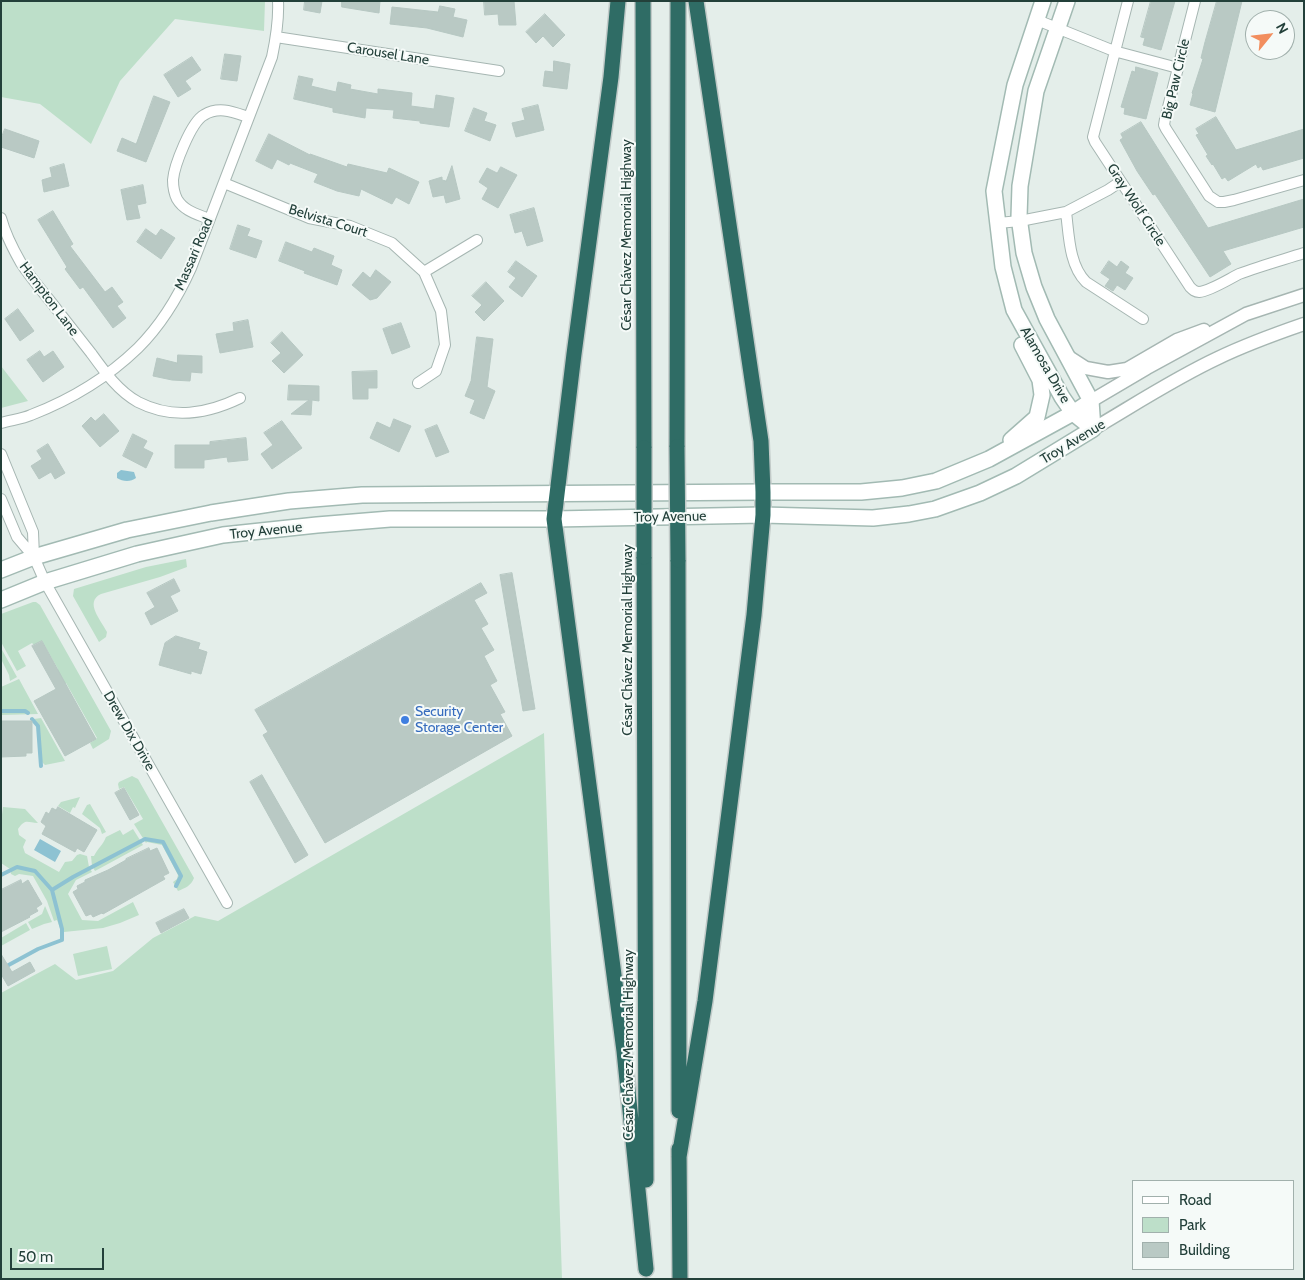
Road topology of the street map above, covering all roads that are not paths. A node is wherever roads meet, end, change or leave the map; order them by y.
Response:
1 (278, 1) edge
2 (618, 1) edge
3 (643, 1) edge
4 (678, 1) edge
5 (696, 1) edge
6 (1043, 1) edge
7 (1067, 1) edge
8 (1128, 1) edge
9 (1195, 1) edge
10 (1037, 20) junction
11 (1057, 28) junction
12 (276, 37) junction
13 (1114, 51) junction
14 (1178, 68) junction
15 (499, 71) dead end
16 (248, 117) junction
17 (1304, 180) edge
18 (1120, 182) junction
19 (224, 183) junction
20 (1066, 212) junction
21 (1, 218) edge
22 (209, 219) junction
23 (1020, 220) junction
24 (998, 223) junction
25 (477, 240) dead end
26 (1304, 253) edge
27 (424, 272) junction
28 (1304, 295) edge
29 (1014, 310) junction
30 (1246, 314) junction
31 (1143, 319) dead end
32 (1304, 324) edge
33 (1069, 357) junction
34 (106, 374) junction
35 (418, 383) dead end
36 (240, 398) dead end
37 (1091, 401) junction
38 (1073, 413) junction
39 (1, 423) edge
40 (1094, 429) junction
41 (1, 454) edge
42 (989, 459) junction
43 (763, 492) junction
44 (557, 493) junction
45 (1, 499) edge
46 (763, 515) junction
47 (554, 518) junction
48 (34, 557) junction
49 (1, 570) edge
50 (45, 582) junction
51 (1, 600) edge
52 (227, 903) dead end
53 (679, 1157) junction
54 (646, 1274) edge
55 (680, 1279) edge

1 - 12 street, Massari Road
2 - 44 highway
3 - 54 highway, César Chávez Memorial Highway, bridge
4 - 53 highway, bridge
5 - 43 highway
6 - 10 main road, Alamosa Drive
7 - 11 main road, Alamosa Drive
8 - 13 street, Gray Wolf Circle
9 - 14 street, Big Paw Circle
10 - 11 street
10 - 24 main road, Alamosa Drive
11 - 13 street
11 - 23 main road, Alamosa Drive
12 - 15 street, Carousel Lane
12 - 16 street, Massari Road
13 - 14 street
13 - 18 street, Gray Wolf Circle
14 - 17 street, Big Paw Circle
16 - 19 street, Massari Road
16 - 22 street
18 - 20 street
18 - 26 street, Gray Wolf Circle
19 - 22 street, Massari Road
19 - 27 street, Belvista Court
20 - 23 street
20 - 31 street
21 - 34 street, Hampton Lane
22 - 34 street, Massari Road
23 - 24 street
23 - 33 main road, Alamosa Drive
24 - 29 main road, Alamosa Drive
25 - 27 street
27 - 35 street, Belvista Court
28 - 30 street, Troy Avenue
29 - 38 main road, Alamosa Drive
29 - 42 main road
30 - 33 street
30 - 37 street, Troy Avenue
32 - 40 street, Troy Avenue
33 - 37 main road, Alamosa Drive
34 - 36 street, Hampton Lane
34 - 39 street, Massari Road
37 - 38 main road, Troy Avenue
37 - 40 main road, Alamosa Drive
38 - 40 main road, Alamosa Drive
38 - 42 main road, Troy Avenue
40 - 46 main road, Troy Avenue
41 - 48 street
42 - 43 main road, Troy Avenue
43 - 44 main road, Troy Avenue
43 - 46 highway
44 - 47 highway
44 - 48 main road, Troy Avenue
45 - 48 street
46 - 47 main road, Troy Avenue
46 - 53 highway
47 - 50 main road, Troy Avenue
47 - 54 highway
48 - 49 main road, Troy Avenue
48 - 50 street, Drew Dix Drive
50 - 51 main road, Troy Avenue
50 - 52 street, Drew Dix Drive
53 - 55 highway

